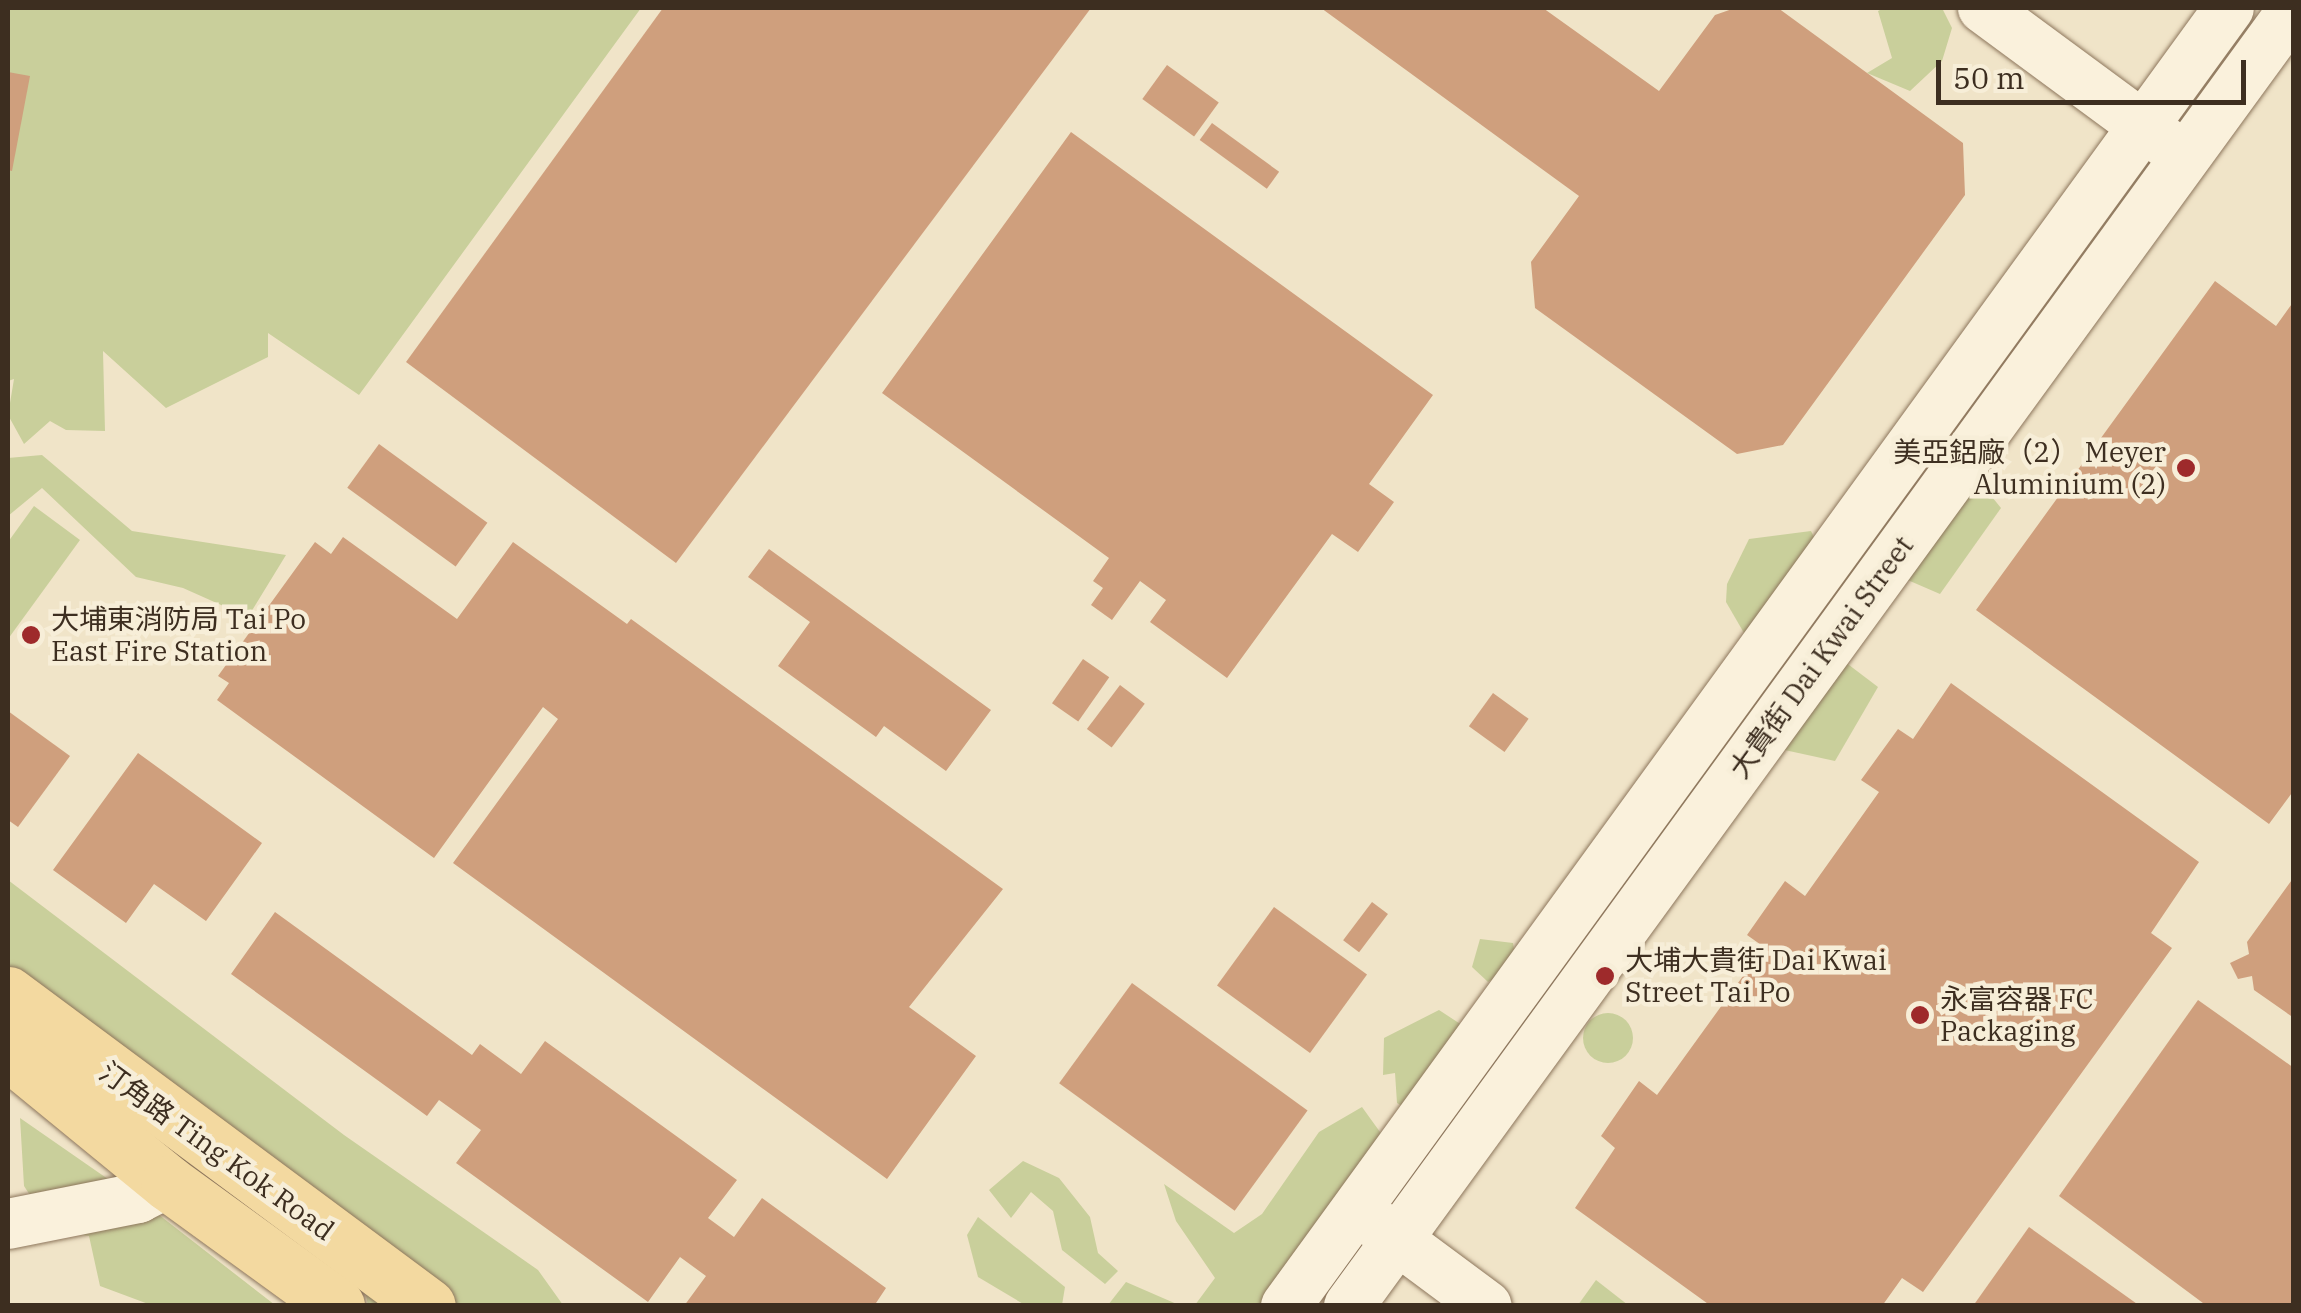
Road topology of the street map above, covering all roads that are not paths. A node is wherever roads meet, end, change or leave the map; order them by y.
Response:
1 (1983, 8) edge
2 (2229, 8) edge
3 (2294, 8) edge
4 (2143, 126) junction
5 (2185, 157) junction
6 (8, 994) edge
7 (8, 1052) edge
8 (168, 1183) junction
9 (1356, 1209) junction
10 (8, 1224) edge
11 (1397, 1239) junction
12 (337, 1306) edge
13 (428, 1306) edge
14 (1286, 1306) edge
15 (1349, 1306) edge
16 (1488, 1306) edge

1 - 4 street
2 - 4 street, 大貴街 Dai Kwai Street
3 - 5 street, 大貴街 Dai Kwai Street
4 - 5 street
4 - 9 street, 大貴街 Dai Kwai Street
5 - 11 street, 大貴街 Dai Kwai Street
6 - 13 main road, 汀角路 Ting Kok Road
7 - 8 main road, 汀角路 Ting Kok Road
8 - 10 street
8 - 12 main road, 汀角路 Ting Kok Road
9 - 11 street
9 - 14 street, 大貴街 Dai Kwai Street
11 - 15 street, 大貴街 Dai Kwai Street
11 - 16 street

